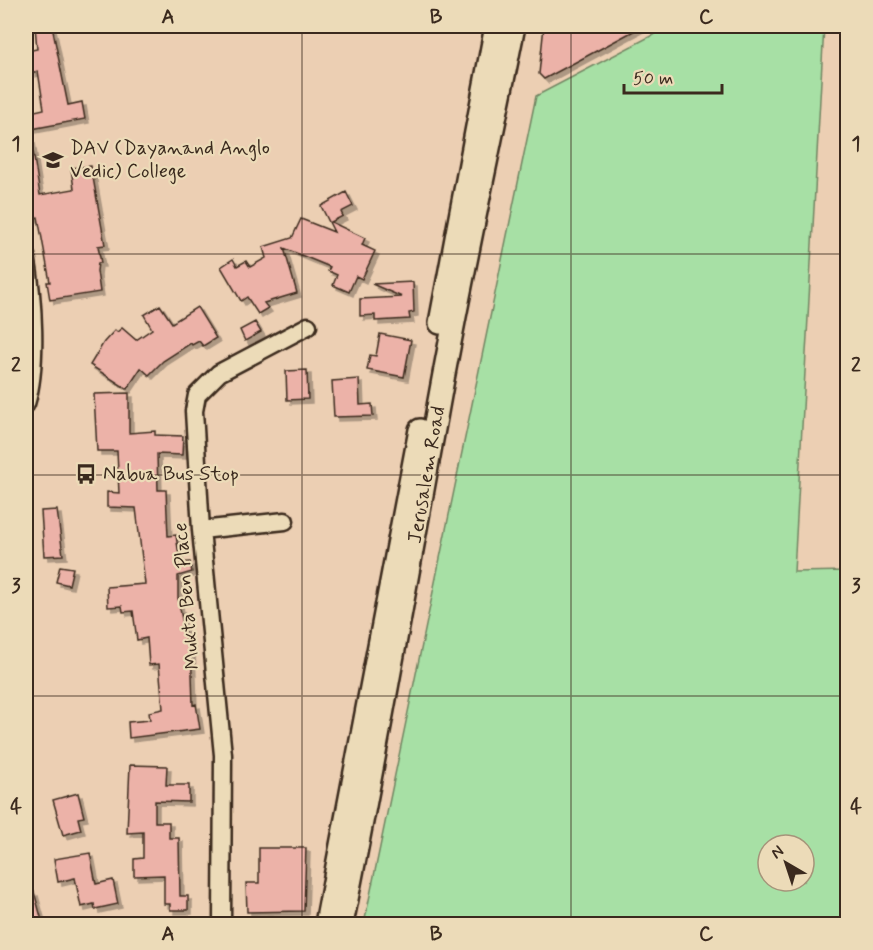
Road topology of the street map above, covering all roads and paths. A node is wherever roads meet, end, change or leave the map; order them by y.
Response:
1 (496, 26) edge
2 (514, 26) edge
3 (26, 255) edge
4 (308, 326) dead end
5 (26, 404) edge
6 (285, 521) dead end
7 (201, 530) junction
8 (222, 924) edge
9 (326, 924) edge
10 (342, 924) edge

1 - 9 main road, Jerusalem Road
2 - 10 main road, Jerusalem Road
3 - 5 street
4 - 7 street, Mukta Ben Place
6 - 7 street
7 - 8 street, Mukta Ben Place

